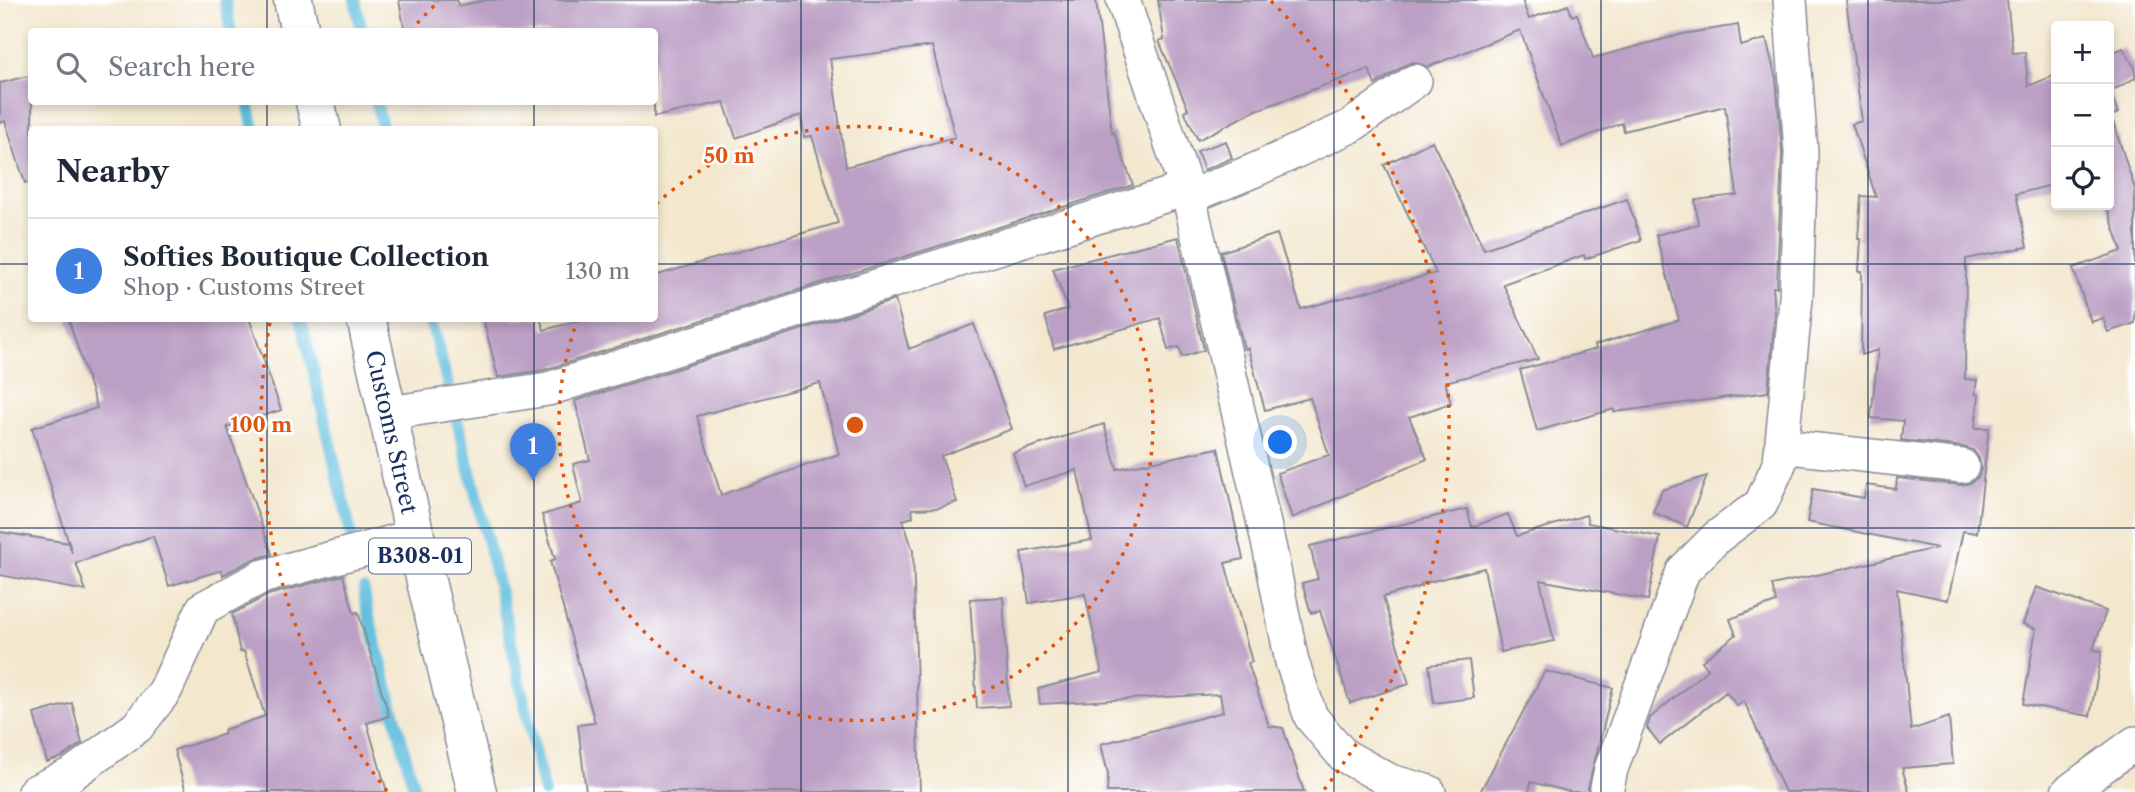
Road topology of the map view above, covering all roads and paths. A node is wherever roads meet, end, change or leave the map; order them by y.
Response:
1 (293, 0) edge
2 (1123, 0) edge
3 (1790, 0) edge
4 (299, 28) edge
5 (1415, 81) dead end
6 (316, 105) edge
7 (321, 126) edge
8 (1187, 193) junction
9 (367, 322) edge
10 (389, 414) junction
11 (1782, 446) junction
12 (1962, 466) dead end
13 (415, 537) junction
14 (2135, 743) edge
15 (34, 792) edge
16 (477, 792) edge
17 (1429, 792) edge
18 (1606, 792) edge
19 (2068, 792) edge

1 - 4 highway
2 - 8 street
3 - 11 street
5 - 8 street
6 - 7 highway
8 - 10 street
8 - 17 street
9 - 10 highway, Customs Street / B308-01
10 - 13 highway, Customs Street / B308-01
11 - 12 street
11 - 18 street
13 - 15 street
13 - 16 highway, Customs Street / B308-01
14 - 19 street

